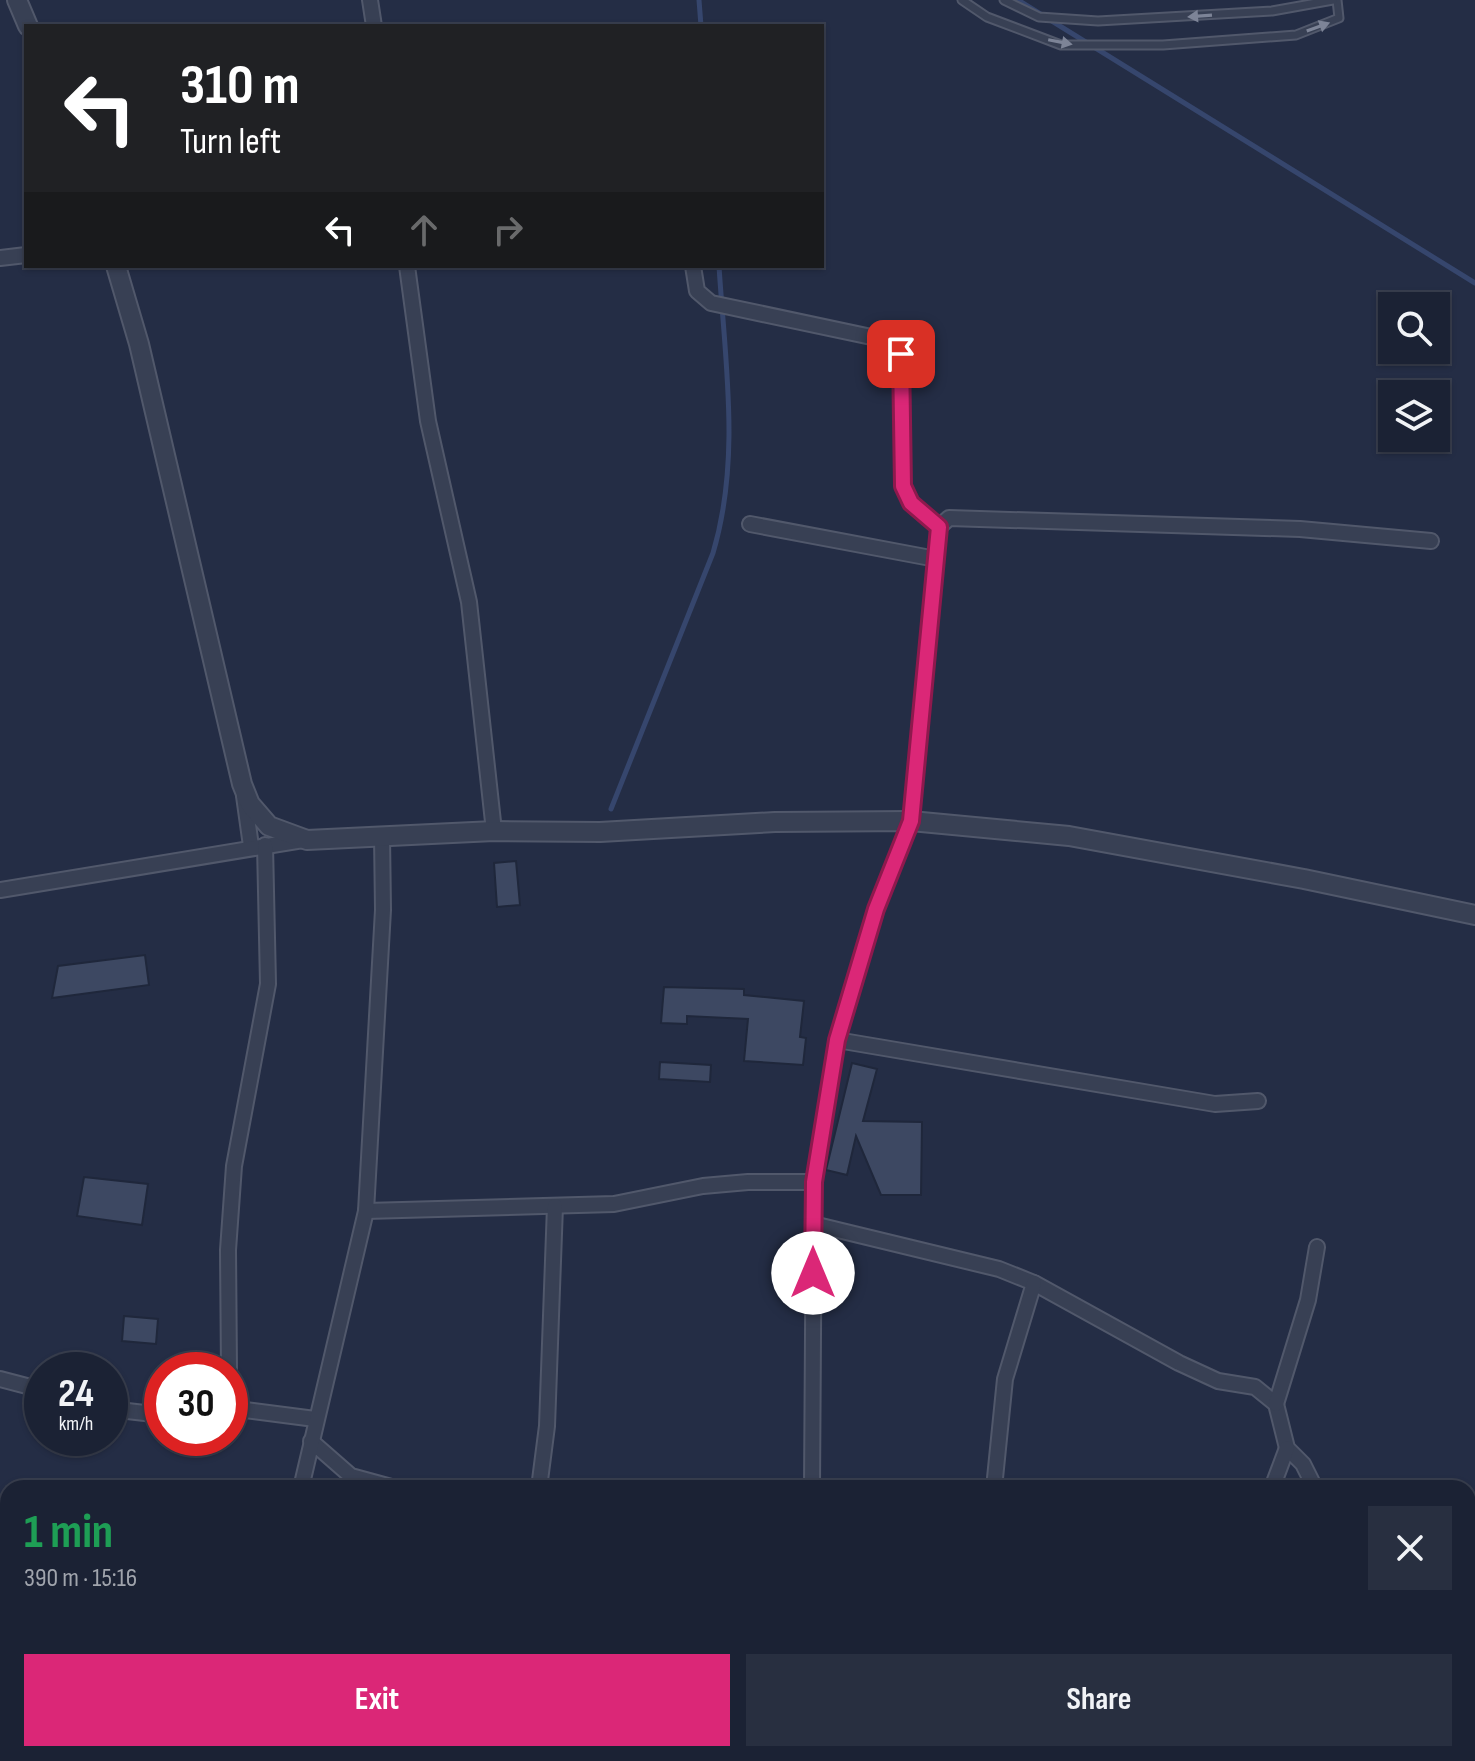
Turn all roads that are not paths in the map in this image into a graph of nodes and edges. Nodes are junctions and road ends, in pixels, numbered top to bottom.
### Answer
1 (17, 0) edge
2 (370, 0) edge
3 (962, 0) edge
4 (1004, 0) edge
5 (1335, 0) edge
6 (27, 24) edge
7 (374, 24) edge
8 (24, 255) edge
9 (0, 258) edge
10 (117, 268) edge
11 (407, 268) edge
12 (693, 268) edge
13 (750, 524) dead end
14 (939, 527) junction
15 (1431, 541) dead end
16 (936, 559) junction
17 (242, 784) junction
18 (911, 821) junction
19 (494, 831) junction
20 (382, 836) junction
21 (307, 840) junction
22 (258, 846) junction
23 (0, 890) edge
24 (1475, 915) edge
25 (837, 1040) junction
26 (1258, 1101) dead end
27 (814, 1182) junction
28 (555, 1206) junction
29 (366, 1211) junction
30 (813, 1224) junction
31 (1317, 1247) dead end
32 (1034, 1283) junction
33 (229, 1352) edge
34 (0, 1379) edge
35 (24, 1385) edge
36 (1276, 1404) junction
37 (248, 1410) edge
38 (315, 1419) junction
39 (311, 1441) junction
40 (1287, 1448) junction
41 (303, 1480) edge
42 (366, 1480) edge
43 (540, 1480) edge
44 (812, 1480) edge
45 (995, 1480) edge
46 (1275, 1480) edge
47 (1311, 1480) edge

1 - 6 street
2 - 7 street
3 -> 5 lane
5 -> 4 lane
8 - 9 street
10 - 17 street
11 - 19 street
12 - 14 street
13 - 16 street
14 - 15 street
14 - 16 street
16 - 18 street
17 - 21 street
17 - 22 street
18 - 19 street
18 - 24 street
18 - 25 street
19 - 20 street
20 - 21 street
20 - 29 street
21 - 22 street
22 - 23 street
22 - 33 street
25 - 26 street
25 - 27 street
27 - 28 street
27 - 30 street
28 - 29 street
28 - 43 street
29 - 38 street
30 - 32 street
30 - 44 street
31 - 36 street
32 - 36 street
32 - 45 street
34 - 35 street
36 - 40 street
37 - 38 street
38 - 39 street
39 - 41 street
39 - 42 street
40 - 46 street
40 - 47 street

